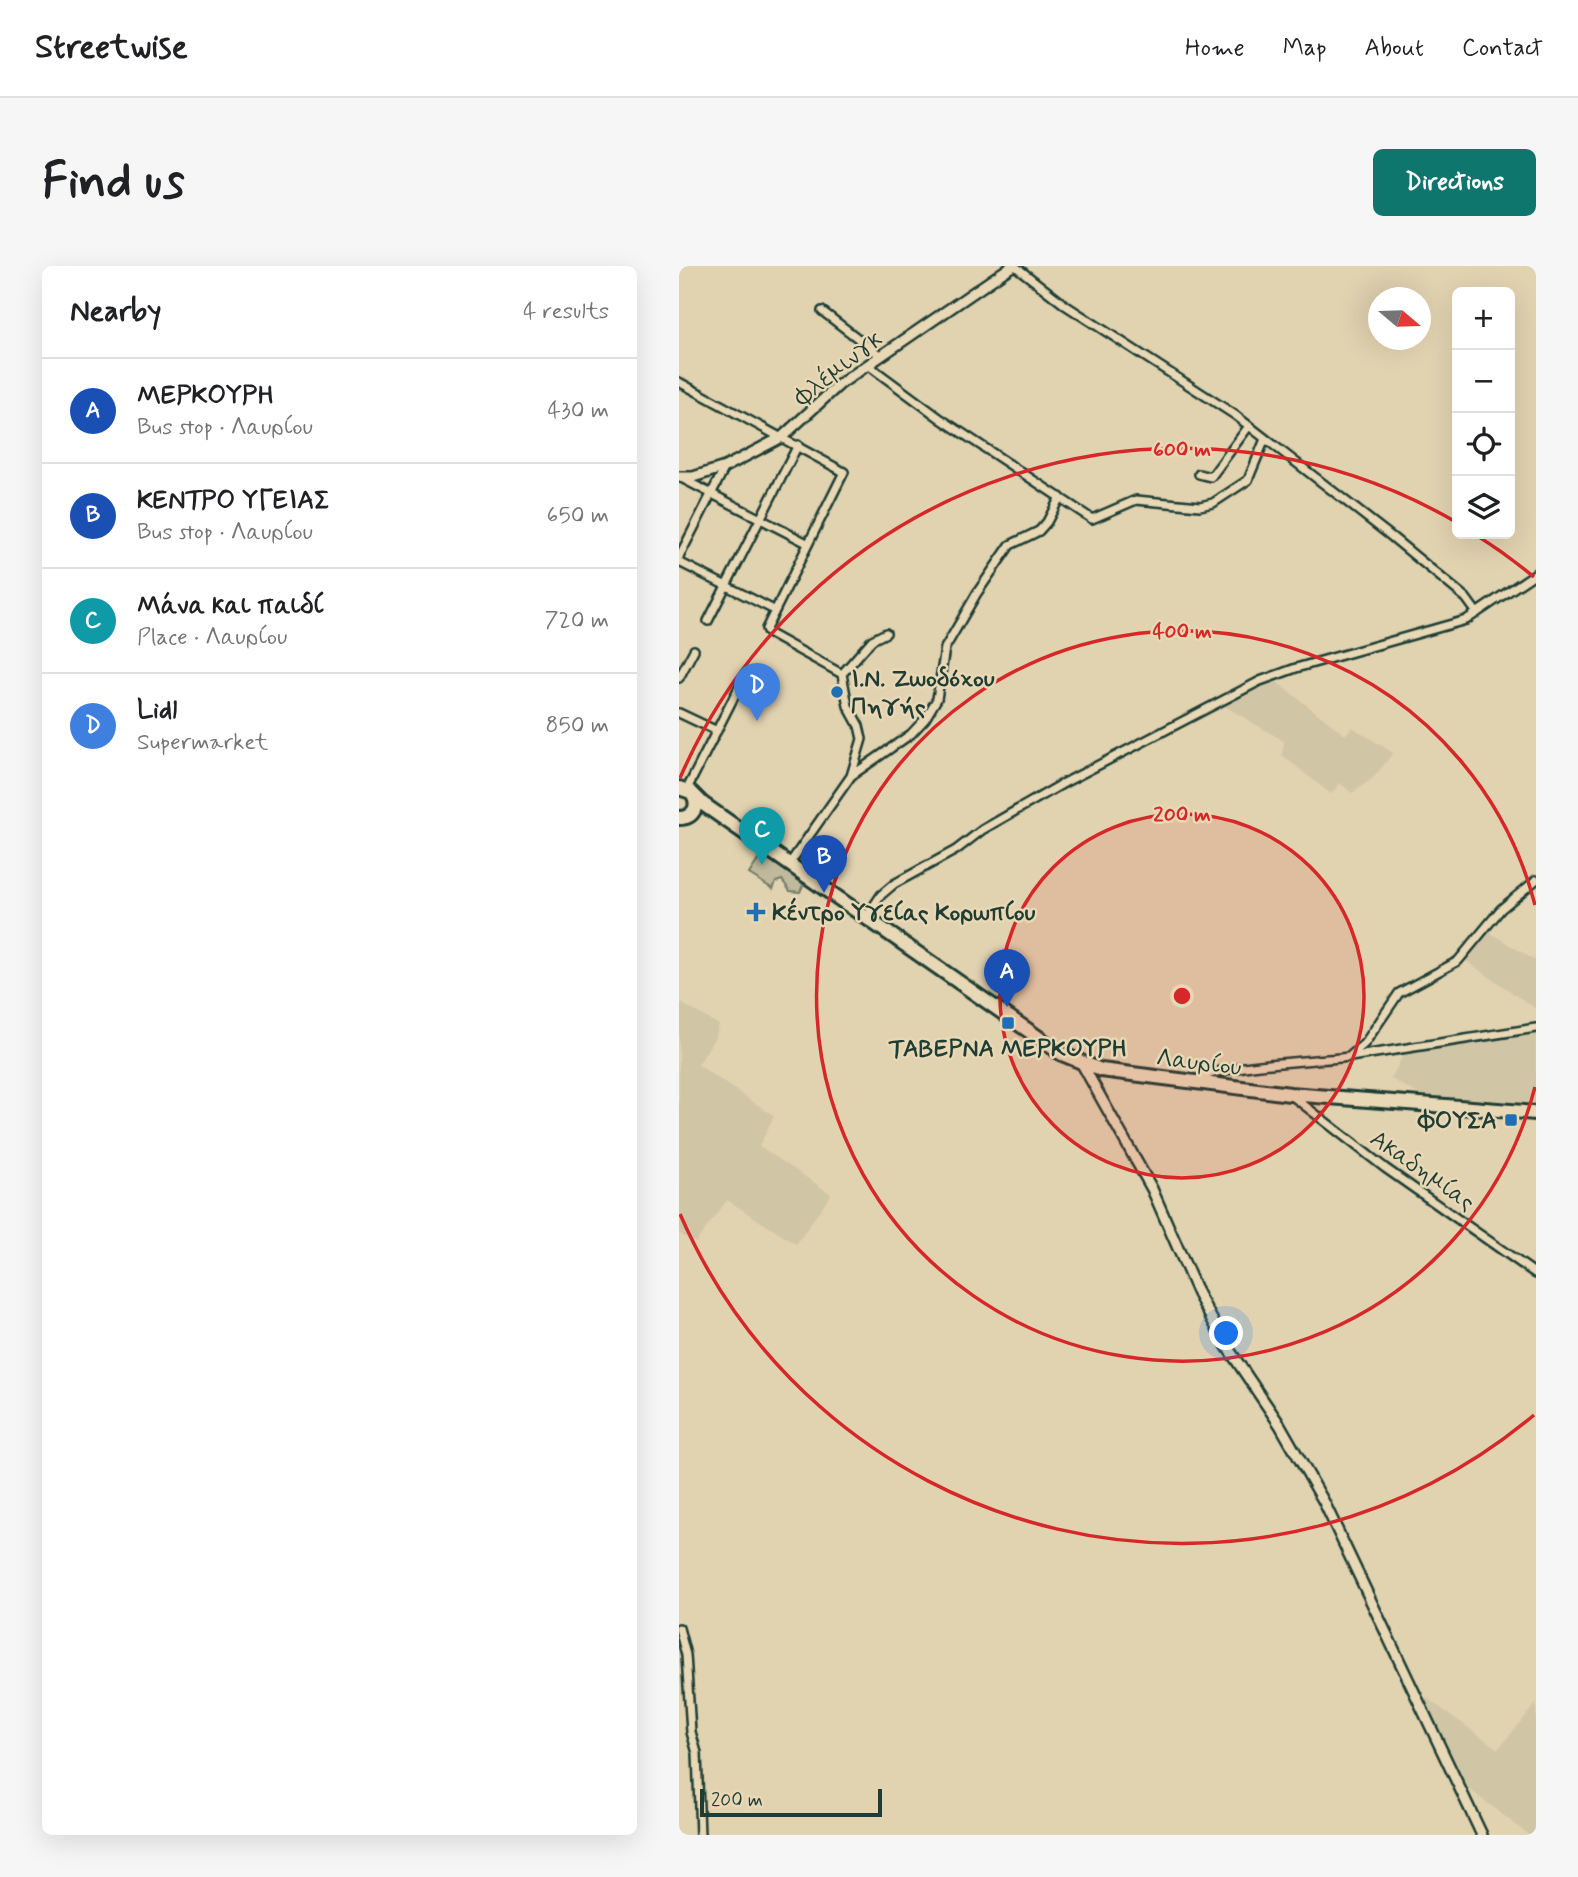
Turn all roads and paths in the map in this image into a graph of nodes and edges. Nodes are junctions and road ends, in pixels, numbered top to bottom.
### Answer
1 (1014, 266) edge
2 (823, 312) dead end
3 (881, 356) junction
4 (868, 365) junction
5 (679, 382) edge
6 (1248, 426) junction
7 (782, 438) junction
8 (1265, 439) junction
9 (798, 445) junction
10 (725, 467) junction
11 (1199, 474) dead end
12 (681, 478) edge
13 (711, 493) junction
14 (1060, 497) junction
15 (760, 518) junction
16 (807, 544) junction
17 (679, 559) edge
18 (1536, 573) edge
19 (726, 585) junction
20 (774, 610) junction
21 (1477, 613) junction
22 (708, 621) dead end
23 (886, 633) dead end
24 (694, 650) dead end
25 (842, 674) junction
26 (679, 678) edge
27 (766, 696) dead end
28 (679, 713) edge
29 (717, 731) junction
30 (851, 776) junction
31 (684, 789) edge
32 (693, 812) junction
33 (720, 814) junction
34 (679, 818) edge
35 (790, 863) junction
36 (1536, 880) edge
37 (867, 916) junction
38 (1536, 1028) edge
39 (1349, 1057) junction
40 (1082, 1064) junction
41 (1194, 1083) junction
42 (1290, 1094) junction
43 (1536, 1113) edge
44 (1536, 1274) edge
45 (679, 1628) edge
46 (679, 1686) edge
47 (688, 1689) junction
48 (700, 1835) edge
49 (1482, 1835) edge

1 - 3 street, Φλέμινγκ
1 - 6 street
2 - 3 street
3 - 4 street, Φλέμινγκ
4 - 7 street, Φλέμινγκ
4 - 14 street
5 - 7 street
6 - 8 street
6 - 11 street
7 - 9 street
7 - 10 street, Φλέμινγκ
8 - 14 street
8 - 21 street
9 - 15 street
9 - 16 street
10 - 12 street, Φλέμινγκ
10 - 13 street
12 - 13 street
13 - 15 street
13 - 17 street
14 - 30 street
15 - 16 street
15 - 19 street
16 - 20 street
17 - 19 street
18 - 21 street
19 - 20 street
19 - 22 street
20 - 25 street
21 - 37 street
23 - 25 street
24 - 26 street
25 - 30 street
27 - 29 street
28 - 29 street
29 - 31 street
30 - 35 street
31 - 32 main road
31 - 33 main road, Λαυρίου
32 - 33 main road
32 - 34 main road
33 - 35 main road, Λαυρίου
35 - 37 main road, Λαυρίου
36 - 39 street
37 - 40 main road, Λαυρίου
38 - 39 street
39 - 41 street
40 - 41 main road, Λαυρίου
40 - 49 street
41 - 42 main road, Λαυρίου
42 - 43 main road, Λαυρίου
42 - 44 street, Ακαδημίας
45 - 47 street
46 - 47 street
47 - 48 street

